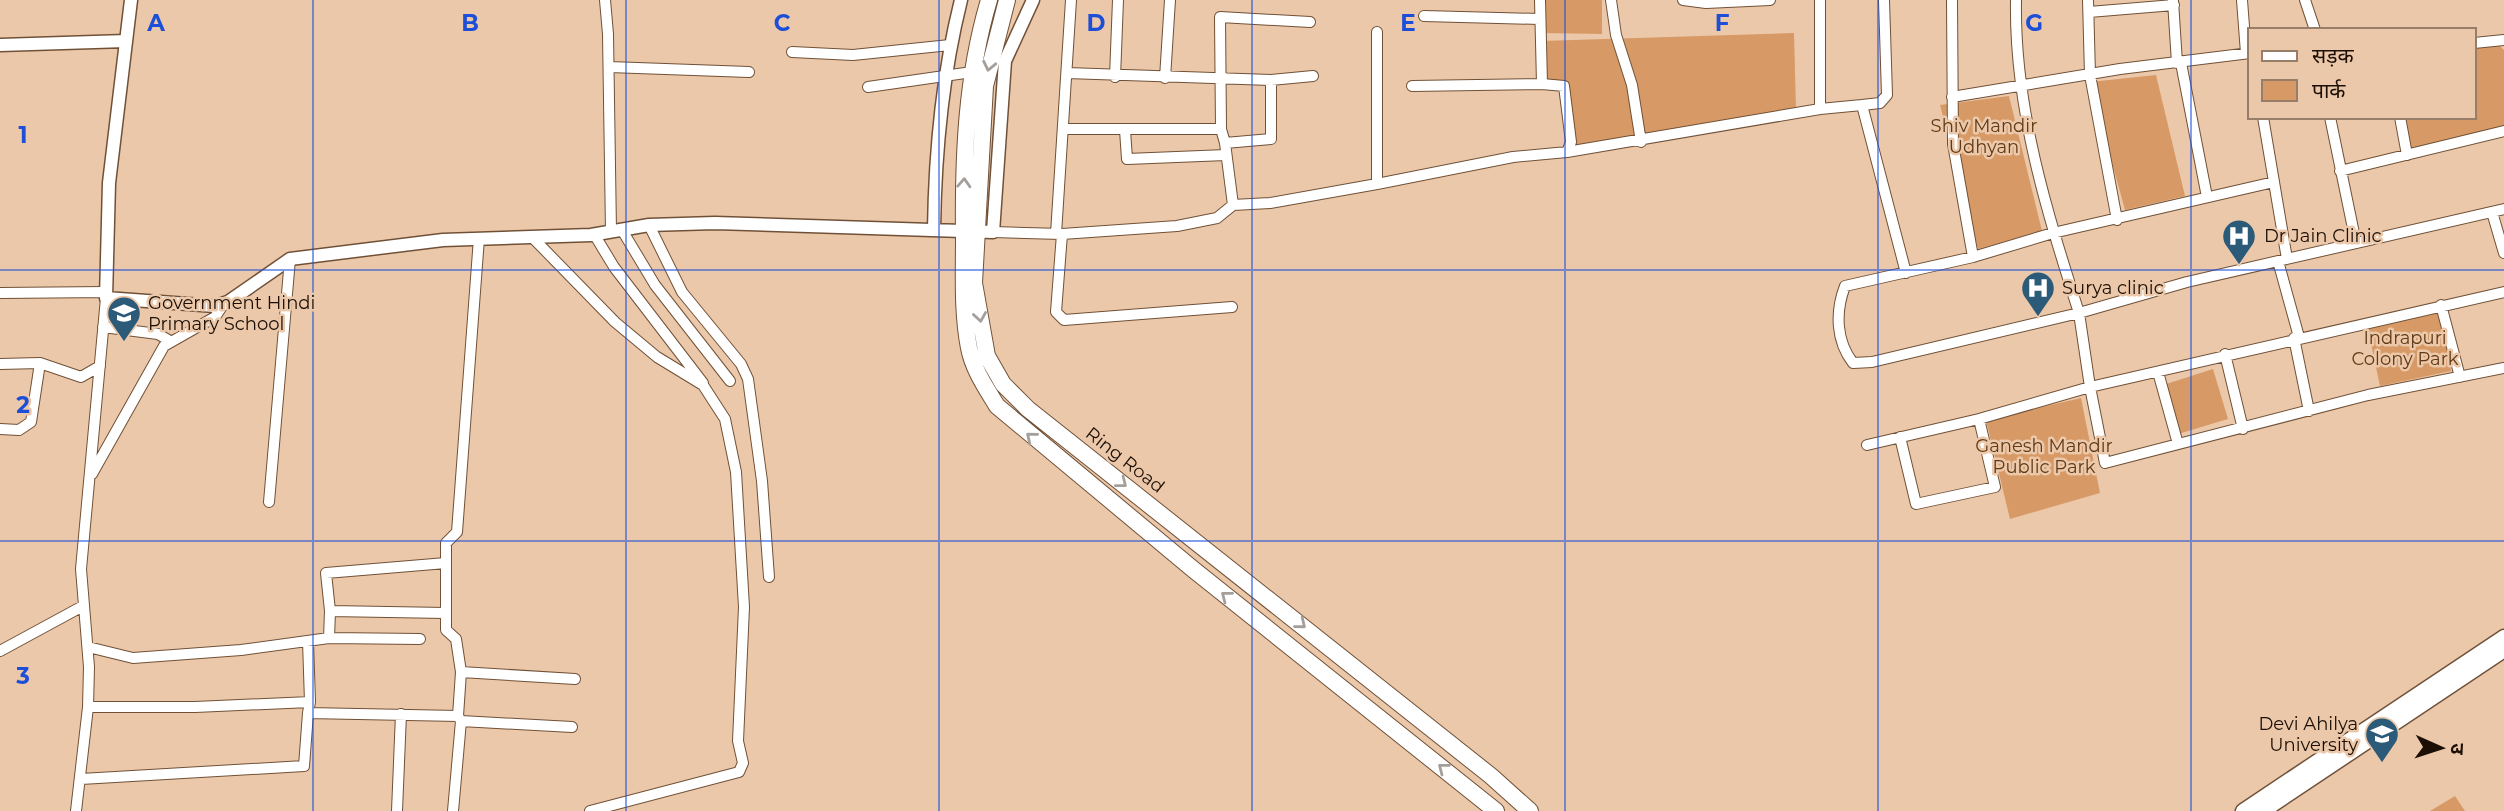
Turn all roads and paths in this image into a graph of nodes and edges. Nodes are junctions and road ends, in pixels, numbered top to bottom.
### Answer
1 (131, 0) edge
2 (605, 0) edge
3 (961, 0) edge
4 (989, 0) edge
5 (1007, 0) edge
6 (1033, 0) edge
7 (1071, 0) edge
8 (1118, 0) edge
9 (1170, 0) edge
10 (1540, 0) edge
11 (1611, 0) edge
12 (1683, 0) edge
13 (1770, 0) edge
14 (1820, 0) edge
15 (1884, 0) edge
16 (1952, 0) edge
17 (2016, 0) edge
18 (2088, 0) edge
19 (2242, 0) edge
20 (2305, 0) edge
21 (2174, 2) edge
22 (2089, 12) junction
23 (1424, 16) dead end
24 (1539, 19) junction
25 (1310, 22) dead end
26 (2314, 28) edge
27 (1377, 32) dead end
28 (126, 41) junction
29 (2476, 43) edge
30 (2502, 44) edge
31 (0, 45) edge
32 (950, 46) junction
33 (792, 52) dead end
34 (2248, 53) edge
35 (2179, 63) junction
36 (609, 68) junction
37 (749, 72) dead end
38 (972, 72) junction
39 (1067, 74) junction
40 (2090, 75) junction
41 (1313, 76) dead end
42 (946, 77) junction
43 (1115, 77) junction
44 (1165, 78) junction
45 (1220, 79) junction
46 (1271, 79) junction
47 (1542, 84) junction
48 (2019, 85) junction
49 (1412, 86) dead end
50 (869, 87) dead end
51 (1952, 97) junction
52 (1862, 104) junction
53 (1820, 109) junction
54 (2263, 119) edge
55 (2330, 119) edge
56 (2400, 119) edge
57 (1065, 129) junction
58 (1221, 129) junction
59 (1125, 130) junction
60 (2504, 131) edge
61 (1641, 142) junction
62 (1225, 143) junction
63 (1567, 152) junction
64 (1226, 155) junction
65 (2407, 155) junction
66 (2340, 171) junction
67 (2274, 182) junction
68 (1377, 184) junction
69 (2207, 197) junction
70 (1233, 205) junction
71 (2504, 209) edge
72 (2492, 212) junction
73 (2117, 220) junction
74 (649, 225) junction
75 (934, 230) junction
76 (617, 231) junction
77 (970, 231) junction
78 (993, 232) junction
79 (2053, 233) junction
80 (594, 234) junction
81 (1059, 234) junction
82 (532, 237) junction
83 (479, 238) junction
84 (2356, 243) junction
85 (2504, 253) edge
86 (1973, 257) junction
87 (290, 259) junction
88 (2283, 260) junction
89 (1906, 273) junction
90 (2504, 292) edge
91 (0, 293) edge
92 (106, 295) junction
93 (223, 305) junction
94 (2441, 305) junction
95 (1232, 307) dead end
96 (2079, 313) junction
97 (103, 327) junction
98 (2296, 338) junction
99 (170, 341) junction
100 (2225, 354) junction
101 (40, 363) junction
102 (0, 364) edge
103 (100, 366) junction
104 (2504, 368) edge
105 (2158, 372) junction
106 (2460, 377) junction
107 (730, 381) dead end
108 (703, 384) junction
109 (2090, 387) junction
110 (2309, 411) junction
111 (1979, 419) junction
112 (0, 429) edge
113 (2243, 429) junction
114 (1899, 437) junction
115 (2178, 444) junction
116 (1867, 445) dead end
117 (90, 478) junction
118 (269, 502) dead end
119 (446, 563) junction
120 (769, 577) dead end
121 (83, 606) junction
122 (330, 611) junction
123 (446, 613) junction
124 (2504, 637) edge
125 (329, 638) junction
126 (420, 639) dead end
127 (308, 641) junction
128 (88, 648) junction
129 (2504, 650) edge
130 (0, 651) edge
131 (461, 672) junction
132 (575, 679) dead end
133 (88, 707) junction
134 (309, 708) junction
135 (401, 714) junction
136 (460, 718) junction
137 (572, 727) dead end
138 (80, 779) junction
139 (76, 811) edge
140 (397, 811) edge
141 (453, 811) edge
142 (590, 811) edge
143 (1496, 811) edge
144 (1530, 811) edge
145 (2243, 811) edge
146 (2263, 811) edge

1 - 28 street
2 - 36 street
3 - 32 street
4 - 38 highway, Ring Road
5 -> 77 highway, Ring Road
6 - 78 street
7 - 39 street
8 - 43 street
9 - 44 street
10 - 24 street
11 - 61 street
12 - 13 street
14 - 53 street
15 - 52 street
16 - 51 street
17 - 48 street
18 - 22 street
19 - 34 street
20 - 26 street
21 - 22 street
21 - 35 street
22 - 40 street
23 - 24 street
24 - 47 street
25 - 45 street
27 - 68 street
28 - 31 street
28 - 92 street
29 - 30 street
32 - 33 street
32 - 42 street
34 - 35 street
35 - 40 street
35 - 69 street
36 - 37 street
36 - 76 street
38 - 42 street
77 -> 38 highway, Ring Road
39 - 43 street
39 - 57 street
40 - 48 street
40 - 73 street
41 - 46 street
42 - 50 street
42 - 75 street
43 - 44 street
44 - 45 street
45 - 46 street
45 - 58 street
46 - 62 street
47 - 49 street
47 - 63 street
48 - 51 street
48 - 79 street
51 - 86 street
52 - 53 street
52 - 89 street
53 - 61 street
54 - 67 street
55 - 66 street
56 - 65 street
57 - 59 street
57 - 81 street
58 - 59 street
58 - 62 street
59 - 64 street
60 - 65 street
61 - 63 street
62 - 64 street
63 - 68 street
64 - 70 street
65 - 66 street
66 - 84 street
67 - 69 street
67 - 88 street
68 - 70 street
69 - 73 street
70 - 81 street
71 - 72 street
72 - 84 street
72 - 85 street
73 - 79 street
74 - 75 street
74 - 76 street
74 - 120 street
75 - 77 street
76 - 80 street
76 - 107 street
77 - 78 street
143 -> 77 highway, Ring Road
77 -> 144 highway, Ring Road
78 - 81 street
79 - 86 street
79 - 96 street
80 - 82 street
80 - 108 street
81 - 95 street
82 - 83 street
82 - 108 street
83 - 87 street
83 - 119 street
84 - 88 street
86 - 89 street
87 - 93 street
87 - 118 street
88 - 96 street
88 - 98 street
89 - 96 street
90 - 94 street
91 - 92 street
92 - 93 street
92 - 97 street
93 - 99 street
94 - 98 street
94 - 106 street
96 - 109 street
97 - 99 street
97 - 103 street
98 - 100 street
98 - 110 street
99 - 117 street
100 - 105 street
100 - 113 street
101 - 102 street
101 - 103 street
101 - 112 street
103 - 117 street
104 - 106 street
105 - 109 street
105 - 115 street
106 - 110 street
108 - 142 street
109 - 111 street
109 - 115 street
110 - 113 street
111 - 114 street
111 - 114 street
113 - 115 street
114 - 116 street
117 - 121 street
119 - 122 street
119 - 123 street
121 - 128 street
121 - 130 street
122 - 123 street
122 - 125 street
123 - 131 street
124 - 145 main road
125 - 126 street
125 - 127 street
127 - 128 street
127 - 134 street
128 - 133 street
129 - 146 main road
131 - 132 street
131 - 136 street
133 - 134 street
133 - 138 street
134 - 135 street
134 - 138 street
135 - 136 street
135 - 140 street
136 - 137 street
136 - 141 street
138 - 139 street

